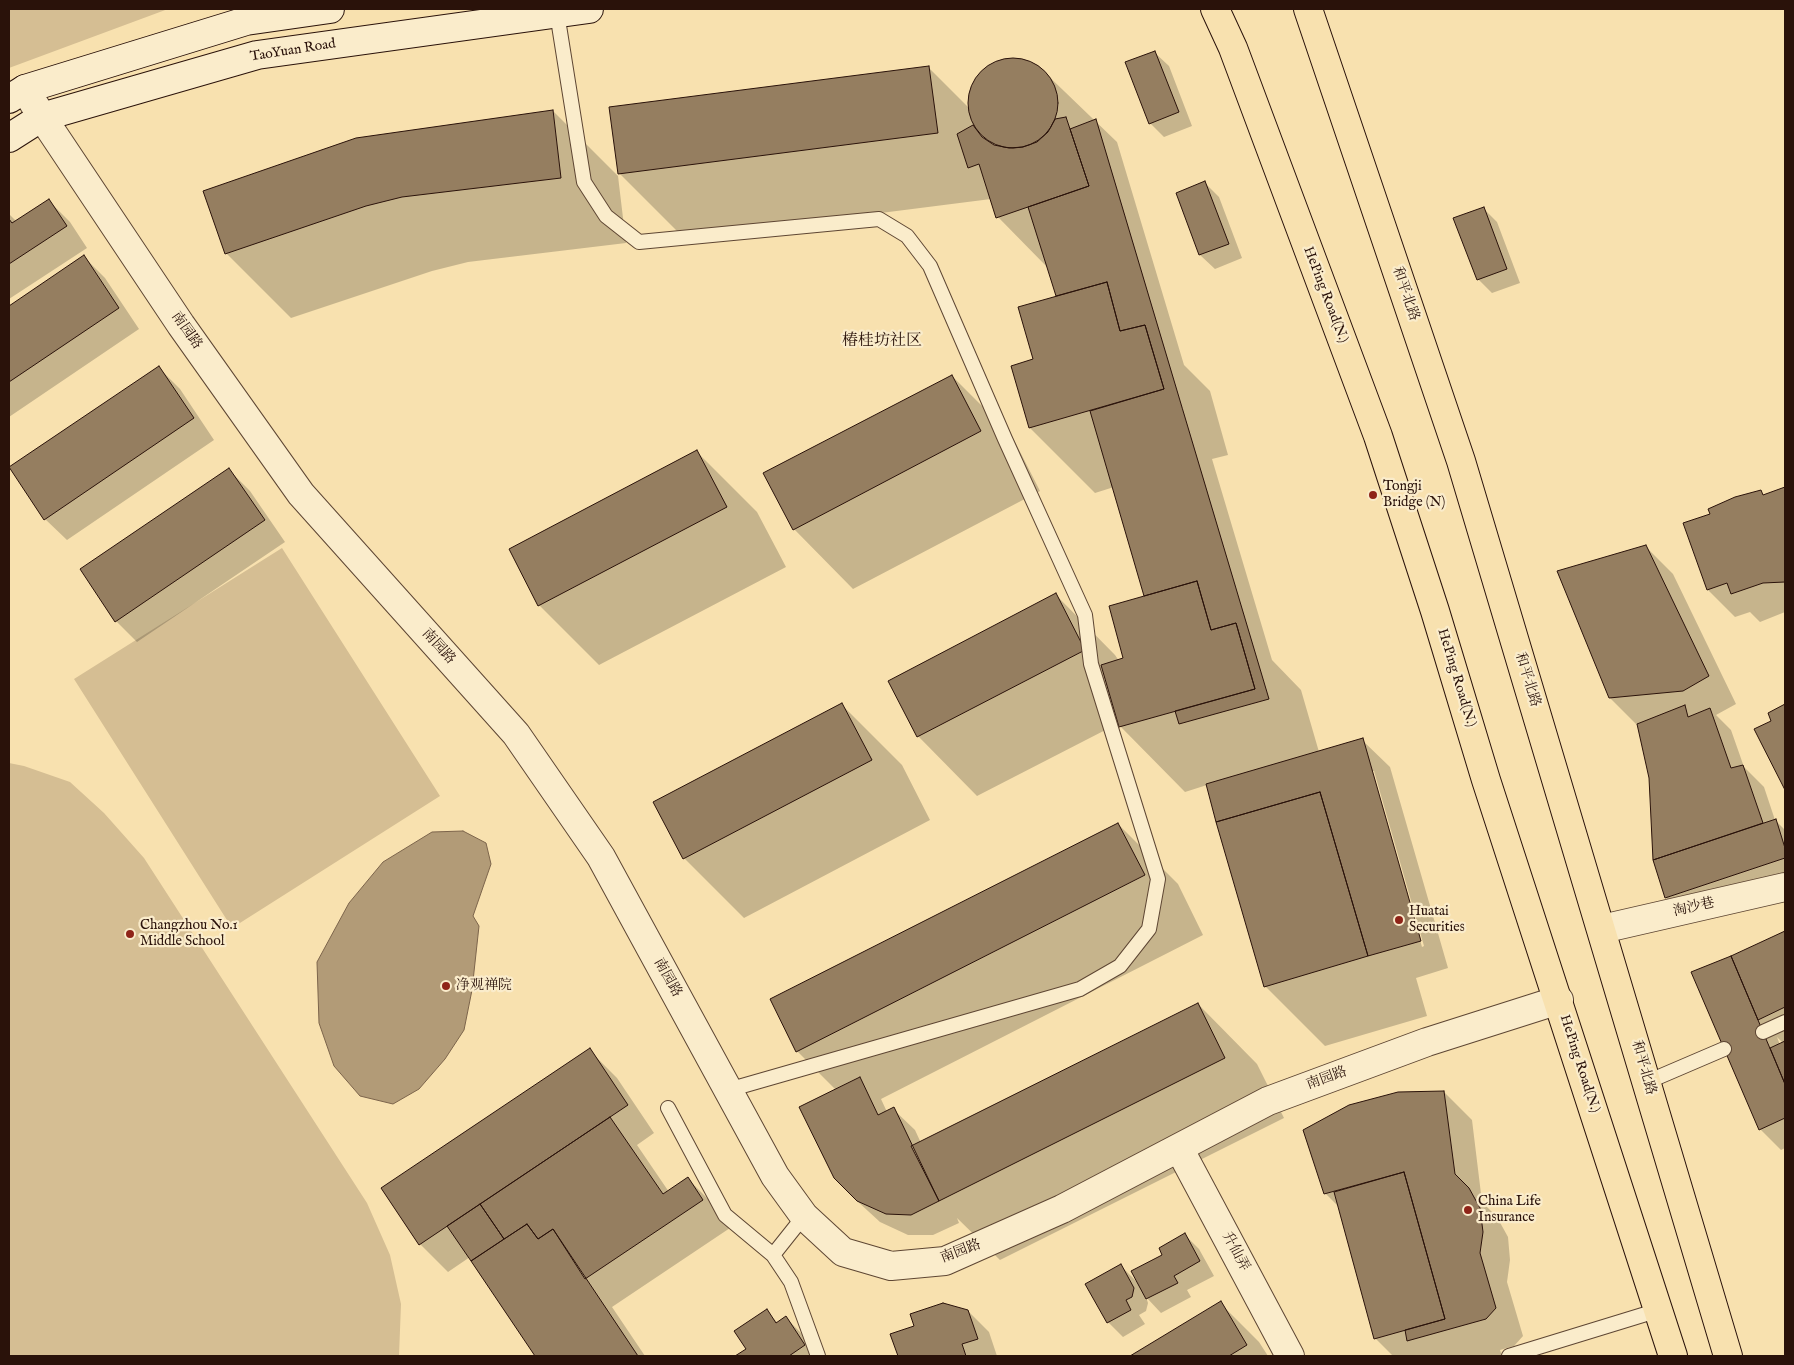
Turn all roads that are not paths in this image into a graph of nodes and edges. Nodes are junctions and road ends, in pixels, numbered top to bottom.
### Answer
1 (330, 9) edge
2 (589, 9) edge
3 (1214, 9) edge
4 (1308, 9) edge
5 (292, 12) edge
6 (557, 13) junction
7 (17, 94) edge
8 (42, 118) junction
9 (9, 138) edge
10 (1785, 887) edge
11 (1602, 928) junction
12 (1559, 1000) junction
13 (1785, 1022) edge
14 (1763, 1032) dead end
15 (1724, 1049) dead end
16 (1647, 1082) junction
17 (728, 1090) junction
18 (668, 1108) dead end
19 (1180, 1148) junction
20 (804, 1216) junction
21 (773, 1255) junction
22 (1659, 1310) junction
23 (818, 1356) edge
24 (1290, 1356) edge
25 (1509, 1356) edge
26 (1673, 1356) edge
27 (1728, 1356) edge

1 - 5 street
2 - 6 street, TaoYuan Road
3 - 12 main road, HePing Road(N.)
4 - 11 main road, 和平北路
5 - 7 street
6 - 8 street, TaoYuan Road
6 - 17 lane
7 - 8 street, 南园路
8 - 9 street, TaoYuan Road
8 - 17 street, 南园路
10 - 11 street, 淘沙巷
11 - 16 main road, 和平北路
12 - 19 street, 南园路
12 - 22 main road, HePing Road(N.)
13 - 14 lane
15 - 16 lane
16 - 27 main road, 和平北路
17 - 20 street, 南园路
18 - 21 lane
19 - 20 street, 南园路
19 - 24 street, 升仙弄
20 - 21 lane
21 - 23 lane
22 - 25 lane
22 - 26 main road, HePing Road(N.)

